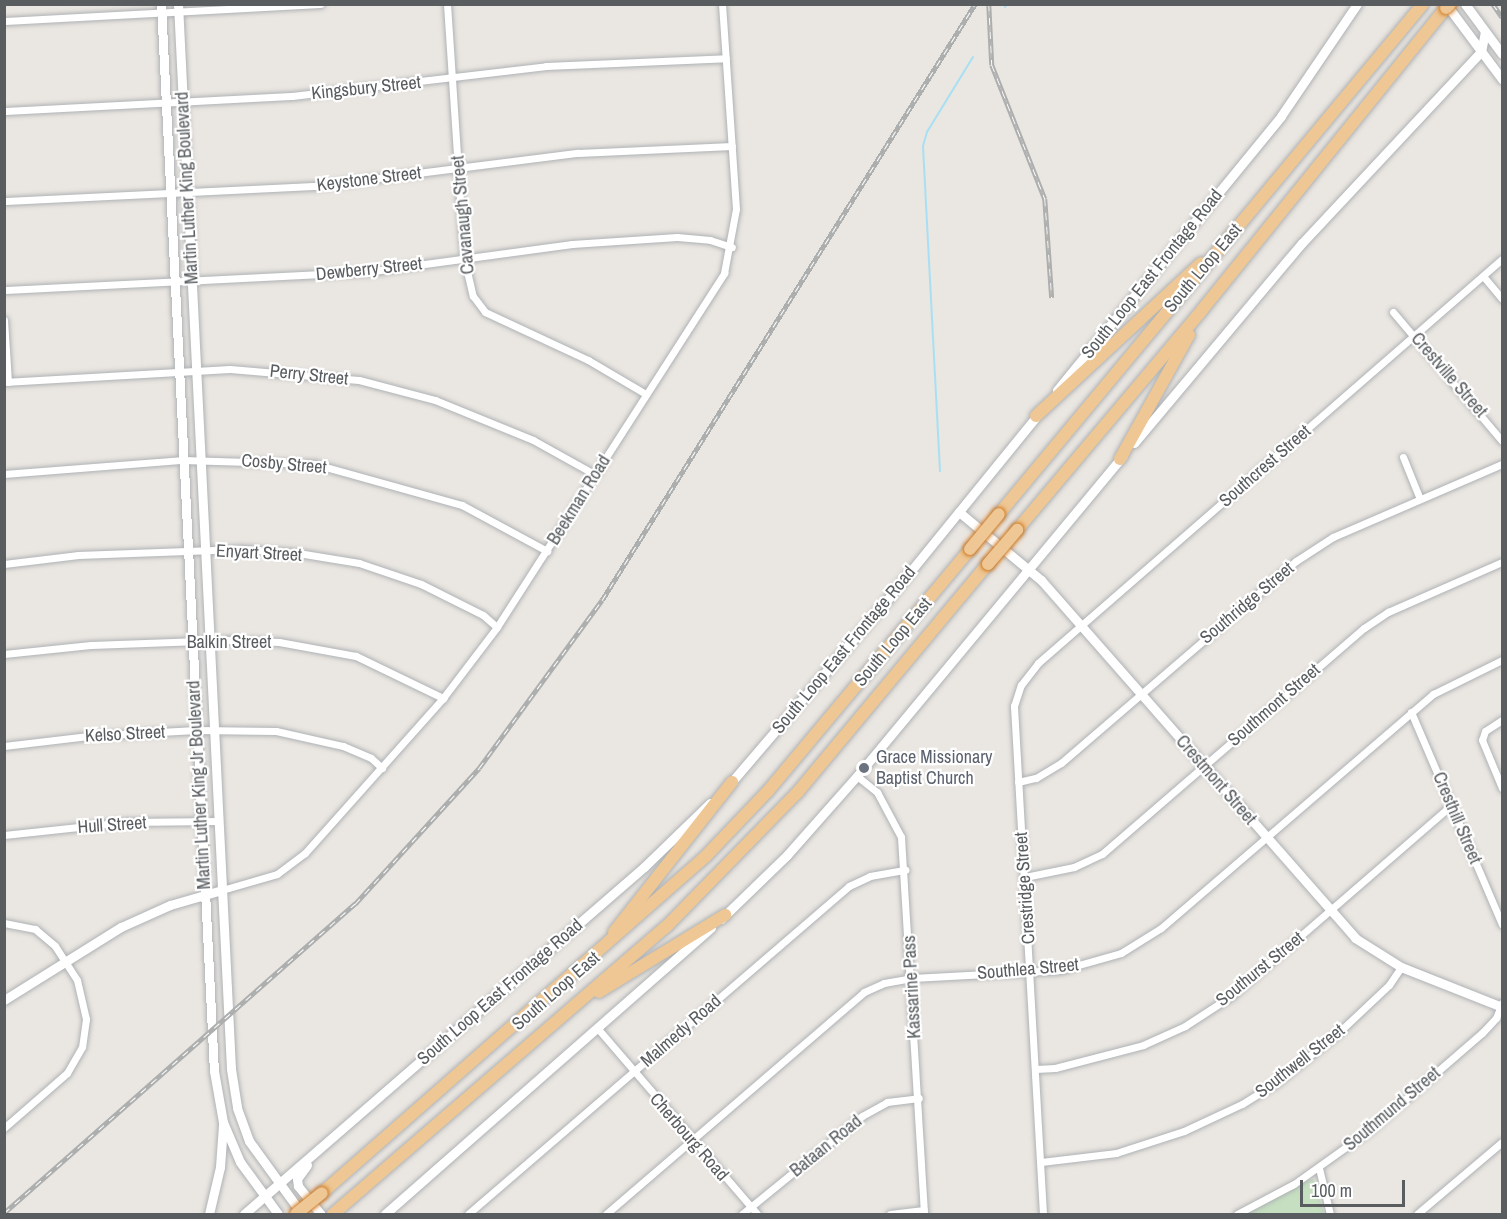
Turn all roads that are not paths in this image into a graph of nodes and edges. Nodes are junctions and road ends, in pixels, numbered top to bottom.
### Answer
1 (321, 4) edge
2 (447, 4) edge
3 (722, 4) edge
4 (1357, 4) edge
5 (1465, 4) edge
6 (1448, 5) edge
7 (179, 8) edge
8 (1419, 8) edge
9 (161, 9) edge
10 (4, 21) edge
11 (1485, 32) junction
12 (1481, 52) junction
13 (1503, 54) edge
14 (726, 58) junction
15 (453, 78) junction
16 (1503, 79) edge
17 (165, 102) junction
18 (184, 103) junction
19 (4, 111) edge
20 (732, 146) junction
21 (458, 168) junction
22 (170, 190) junction
23 (188, 191) junction
24 (4, 201) edge
25 (732, 247) junction
26 (1217, 252) junction
27 (464, 258) junction
28 (1503, 259) edge
29 (1483, 276) junction
30 (175, 282) junction
31 (192, 282) junction
32 (4, 290) edge
33 (1503, 299) edge
34 (1202, 310) junction
35 (1393, 312) dead end
36 (4, 320) edge
37 (1414, 336) junction
38 (178, 339) joint
39 (197, 371) junction
40 (180, 372) junction
41 (6, 382) edge
42 (646, 394) junction
43 (1036, 416) junction
44 (1503, 441) edge
45 (1403, 457) dead end
46 (1120, 459) junction
47 (183, 460) junction
48 (201, 460) junction
49 (1503, 464) edge
50 (4, 474) edge
51 (594, 474) junction
52 (1420, 499) junction
53 (959, 512) junction
54 (205, 550) junction
55 (187, 551) junction
56 (547, 551) junction
57 (1503, 562) edge
58 (4, 564) edge
59 (1030, 569) junction
60 (1082, 625) junction
61 (497, 627) junction
62 (193, 641) junction
63 (211, 641) junction
64 (4, 654) edge
65 (1503, 660) edge
66 (1030, 674) joint
67 (1140, 693) junction
68 (442, 698) junction
69 (1412, 712) junction
70 (1503, 720) edge
71 (196, 729) junction
72 (214, 729) junction
73 (4, 746) edge
74 (1204, 766) junction
75 (382, 768) junction
76 (856, 776) junction
77 (732, 782) junction
78 (1018, 782) junction
79 (1503, 788) edge
80 (1450, 806) junction
81 (219, 821) junction
82 (202, 822) junction
83 (4, 835) edge
84 (1267, 838) junction
85 (905, 870) junction
86 (1025, 877) junction
87 (222, 890) junction
88 (204, 895) junction
89 (1329, 911) junction
90 (724, 915) junction
91 (4, 923) edge
92 (1503, 924) edge
93 (66, 960) junction
94 (1401, 967) junction
95 (582, 969) junction
96 (1030, 972) junction
97 (912, 978) junction
98 (4, 1000) edge
99 (1502, 1005) edge
100 (228, 1010) junction
101 (210, 1011) junction
102 (567, 1012) junction
103 (599, 1030) junction
104 (231, 1069) junction
105 (1036, 1069) junction
106 (214, 1071) junction
107 (633, 1072) junction
108 (919, 1098) junction
109 (357, 1116) junction
110 (223, 1122) junction
111 (4, 1128) edge
112 (691, 1141) junction
113 (1503, 1142) edge
114 (1041, 1162) junction
115 (1319, 1168) junction
116 (278, 1185) junction
117 (264, 1198) junction
118 (751, 1207) junction
119 (335, 1212) edge
120 (924, 1212) edge
121 (209, 1215) edge
122 (244, 1215) edge
123 (278, 1215) edge
124 (297, 1215) edge
125 (302, 1215) edge
126 (321, 1215) edge
127 (385, 1215) edge
128 (468, 1215) edge
129 (606, 1215) edge
130 (742, 1215) edge
131 (757, 1215) edge
132 (890, 1215) edge
133 (1043, 1215) edge
134 (1237, 1215) edge
135 (1330, 1215) edge
136 (1417, 1215) edge

1 - 7 street
2 - 15 street, Cavanaugh Street
3 - 14 street, Beekman Road
4 - 43 main road, South Loop East Frontage Road
5 - 11 main road
6 - 12 main road
6 - 34 highway, South Loop East
7 - 9 street
7 - 18 main road, Martin Luther King Boulevard
8 - 26 highway, South Loop East
9 - 10 street
9 - 17 main road, Martin Luther King Boulevard
11 - 12 main road
11 - 13 main road
12 - 16 main road
12 - 46 main road
14 - 15 street, Kingsbury Street
14 - 20 street, Beekman Road
15 - 18 street, Kingsbury Street
15 - 21 street, Cavanaugh Street
17 - 18 street, Kingsbury Street
17 - 19 street, Kingsbury Street
17 - 22 main road, Martin Luther King Boulevard
18 - 23 main road, Martin Luther King Boulevard
20 - 21 street, Keystone Street
20 - 25 street, Beekman Road
21 - 23 street, Keystone Street
21 - 27 street, Cavanaugh Street
22 - 23 street, Keystone Street
22 - 24 street, Keystone Street
22 - 30 main road, Martin Luther King Boulevard
23 - 31 main road, Martin Luther King Boulevard
25 - 27 street, Dewberry Street
25 - 42 street, Beekman Road
26 - 43 highway
26 - 95 highway, South Loop East, bridge
27 - 31 street, Dewberry Street
27 - 42 street, Cavanaugh Street
28 - 29 street, Southcrest Street
29 - 33 street
29 - 37 street, Southcrest Street
30 - 31 street, Dewberry Street
30 - 32 street, Dewberry Street
30 - 38 main road, Martin Luther King Boulevard
31 - 39 main road, Martin Luther King Boulevard
34 - 46 highway
34 - 102 highway, South Loop East, bridge
35 - 37 street, Crestville Street
36 - 41 street
37 - 44 street, Crestville Street
37 - 60 street, Southcrest Street
38 - 40 main road, Martin Luther King Jr Boulevard
39 - 40 street, Perry Street
39 - 48 main road, Martin Luther King Jr Boulevard
39 - 51 street, Perry Street
40 - 41 street, Perry Street
40 - 47 main road, Martin Luther King Jr Boulevard
42 - 51 street, Beekman Road
43 - 53 main road, South Loop East Frontage Road
45 - 52 street
46 - 59 main road
47 - 48 street, Cosby Street
47 - 50 street, Cosby Street
47 - 55 main road, Martin Luther King Jr Boulevard
48 - 54 main road, Martin Luther King Jr Boulevard
48 - 56 street, Cosby Street
49 - 52 street, Southridge Street
51 - 56 street, Beekman Road
52 - 67 street, Southridge Street
53 - 59 main road, Crestmont Street
53 - 77 main road, South Loop East Frontage Road
54 - 55 street, Enyart Street
54 - 61 street, Enyart Street
54 - 63 main road, Martin Luther King Jr Boulevard
55 - 58 street, Enyart Street
55 - 62 main road, Martin Luther King Jr Boulevard
56 - 61 street, Beekman Road
57 - 74 street, Southmont Street
59 - 60 main road, Crestmont Street
59 - 76 main road
60 - 66 street, Southcrest Street
60 - 67 main road, Crestmont Street
61 - 68 street, Beekman Road
62 - 63 street, Balkin Street
62 - 64 street, Balkin Street
62 - 71 main road, Martin Luther King Jr Boulevard
63 - 68 street, Balkin Street
63 - 72 main road, Martin Luther King Jr Boulevard
65 - 69 street, Southlea Street
66 - 78 street, Crestridge Street
67 - 74 main road, Crestmont Street
67 - 78 street, Southridge Street
68 - 75 street, Beekman Road
69 - 80 street, Cresthill Street
69 - 84 street, Southlea Street
70 - 79 street
71 - 72 street, Kelso Street
71 - 73 street, Kelso Street
71 - 82 main road, Martin Luther King Jr Boulevard
72 - 75 street, Kelso Street
72 - 81 main road, Martin Luther King Jr Boulevard
74 - 84 main road, Crestmont Street
74 - 86 street, Southmont Street
75 - 87 street, Beekman Road
76 - 85 street, Kassarine Pass
76 - 90 main road
77 - 95 highway
77 - 109 main road, South Loop East Frontage Road
78 - 86 street, Crestridge Street
80 - 89 street, Southurst Street
80 - 92 street, Cresthill Street
81 - 82 street, Hull Street
81 - 87 main road, Martin Luther King Jr Boulevard
82 - 83 street, Hull Street
82 - 88 main road, Martin Luther King Jr Boulevard
84 - 89 main road, Crestmont Street
84 - 96 street, Southlea Street
85 - 97 street, Kassarine Pass
85 - 107 street, Malmedy Road
86 - 96 street, Crestridge Street
87 - 88 main road
87 - 100 main road, Martin Luther King Jr Boulevard
88 - 93 main road
88 - 101 main road, Martin Luther King Jr Boulevard
89 - 94 main road, Crestmont Street
89 - 105 street, Southurst Street
90 - 102 highway
90 - 103 main road
91 - 93 street
93 - 98 main road
93 - 111 street
94 - 99 main road, Crestmont Street
94 - 114 street, Southwell Street
95 - 124 highway, South Loop East, bridge
96 - 97 street, Southlea Street
96 - 105 street, Crestridge Street
97 - 108 street, Kassarine Pass
97 - 112 street, Southlea Street
99 - 115 street, Southmund Street
100 - 101 main road
100 - 104 main road, Martin Luther King Jr Boulevard
101 - 106 main road, Martin Luther King Jr Boulevard
102 - 119 highway, South Loop East
103 - 107 street, Cherbourg Road
103 - 127 main road
104 - 106 main road
104 - 116 main road, Martin Luther King Jr Boulevard
105 - 114 street, Crestridge Street
106 - 110 main road, Martin Luther King Jr Boulevard
107 - 112 street, Cherbourg Road
107 - 128 street, Malmedy Road
108 - 118 street, Bataan Road
108 - 120 street, Kassarine Pass
109 - 116 main road, South Loop East Frontage Road
109 - 126 main road
110 - 117 main road, Martin Luther King Jr Boulevard
110 - 121 main road
112 - 118 street, Cherbourg Road
112 - 129 street, Southlea Street
113 - 136 street
114 - 133 street, Crestridge Street
115 - 134 street, Southmund Street
115 - 135 street
116 - 117 main road, South Loop East Frontage Road
116 - 125 main road, Martin Luther King Jr Boulevard
117 - 122 main road, South Loop East Frontage Road
117 - 123 main road, Martin Luther King Jr Boulevard
118 - 130 street, Bataan Road
118 - 131 street, Cherbourg Road
120 - 132 street

